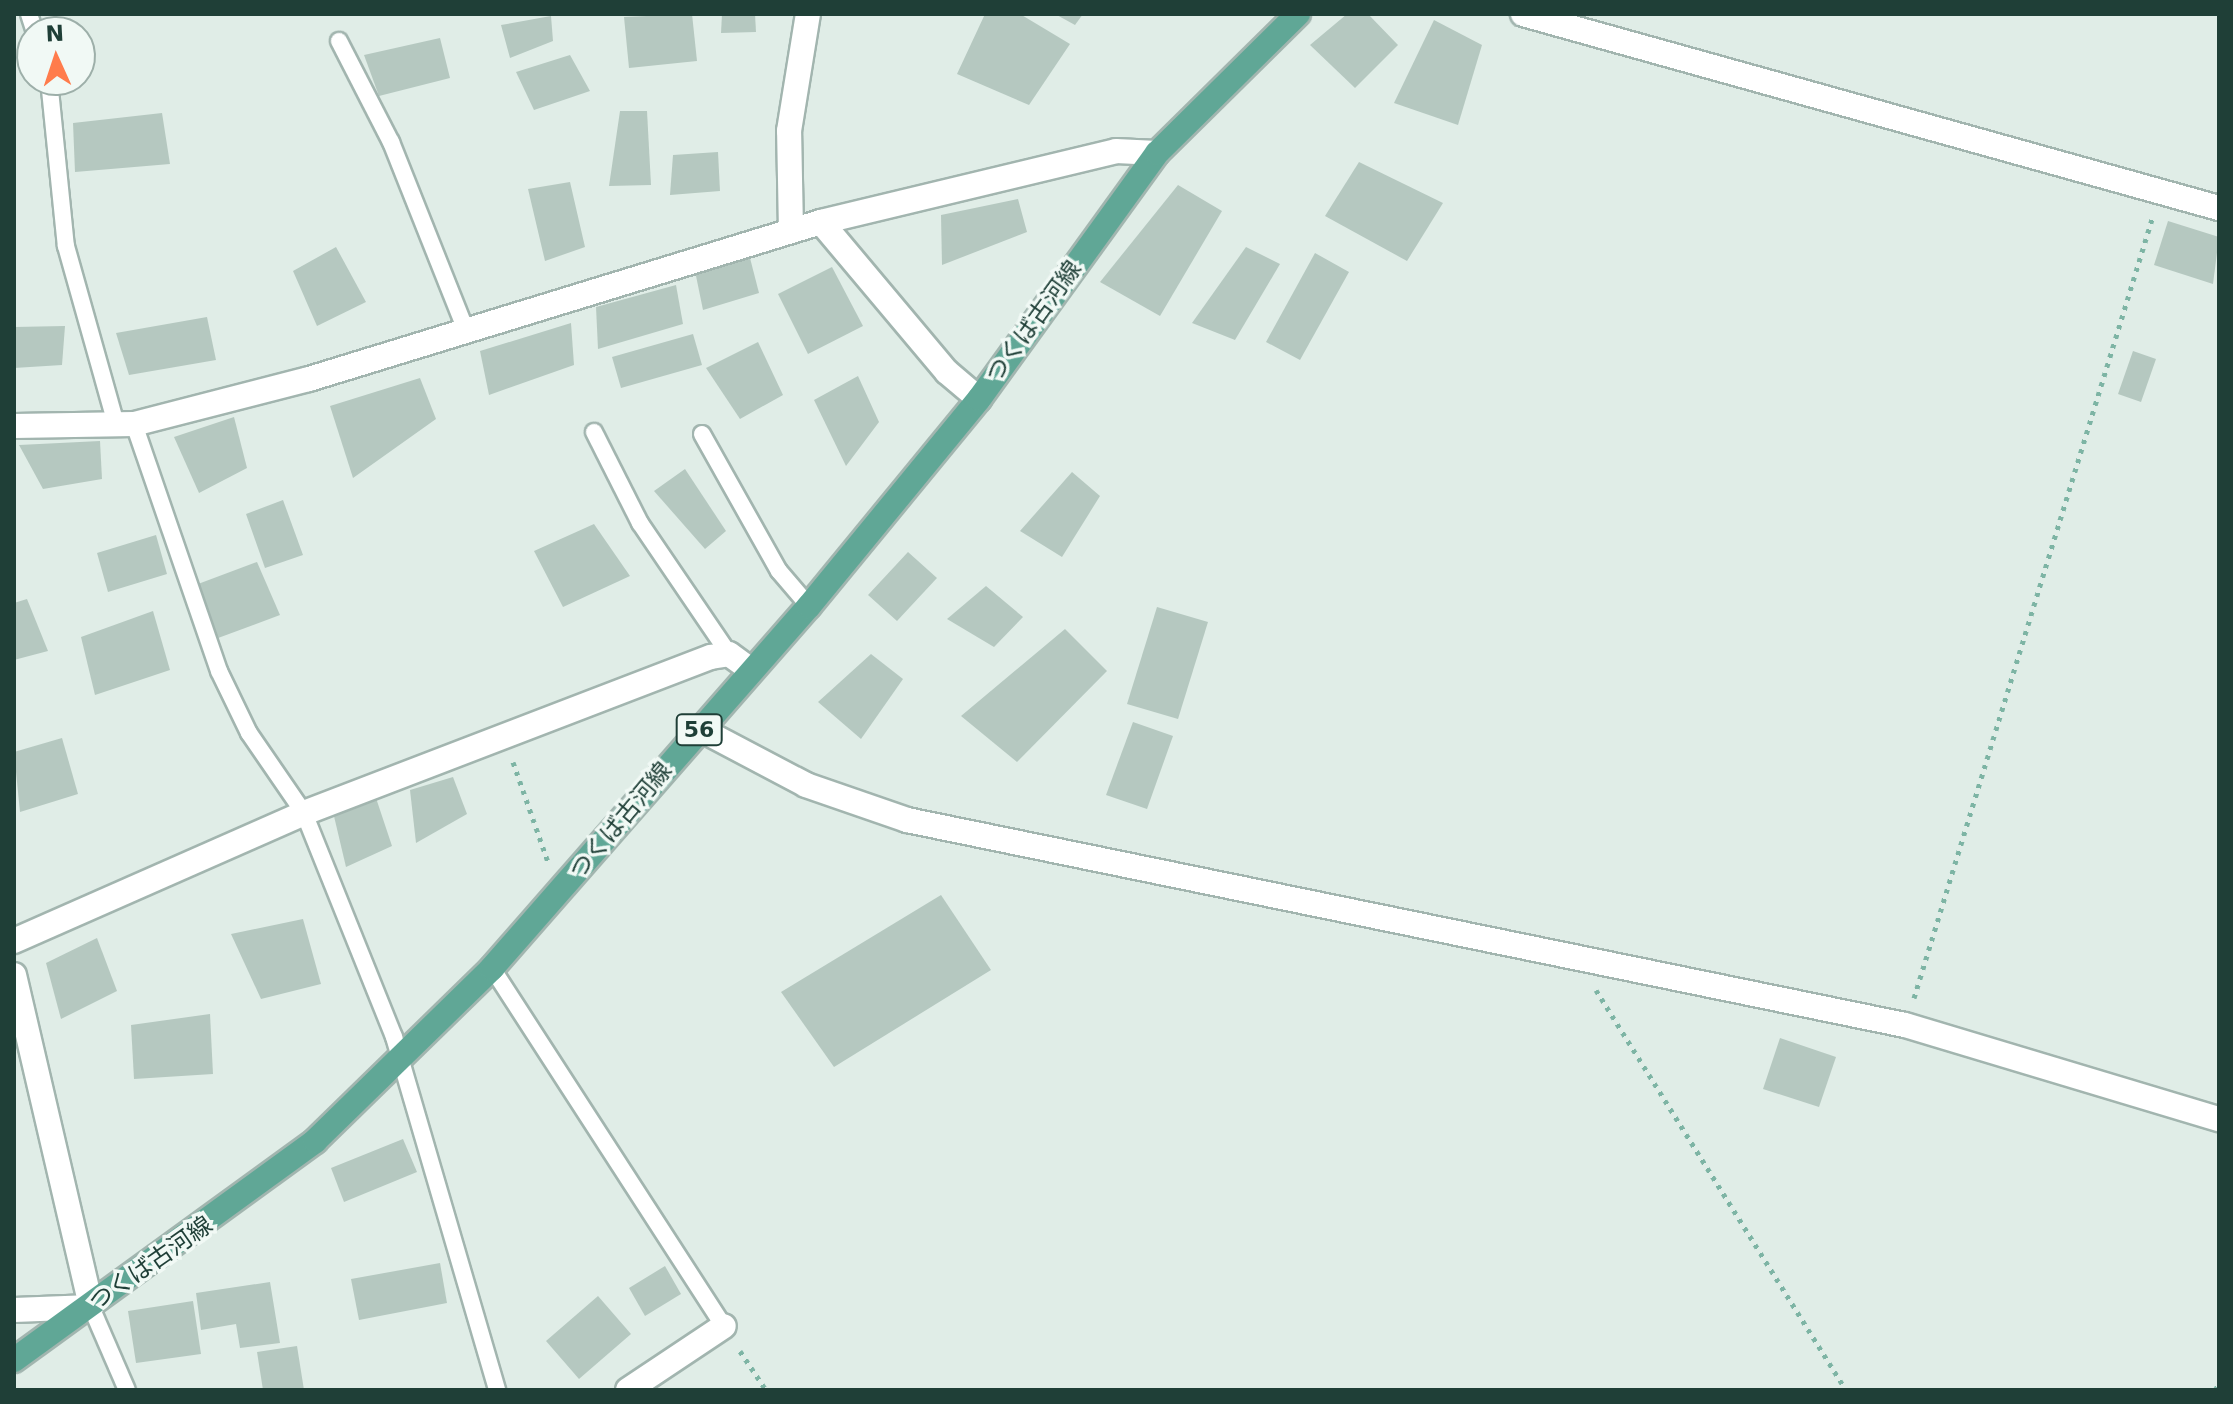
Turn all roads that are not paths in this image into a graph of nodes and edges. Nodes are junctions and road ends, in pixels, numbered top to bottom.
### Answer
1 (808, 14) edge
2 (1298, 14) edge
3 (1523, 14) edge
4 (339, 41) dead end
5 (51, 96) edge
6 (1157, 153) junction
7 (2219, 208) edge
8 (821, 222) junction
9 (791, 231) junction
10 (465, 328) junction
11 (979, 399) junction
12 (125, 424) junction
13 (14, 426) edge
14 (594, 432) dead end
15 (702, 434) dead end
16 (809, 606) junction
17 (729, 654) junction
18 (751, 670) junction
19 (700, 729) junction
20 (304, 813) junction
21 (14, 941) edge
22 (492, 968) junction
23 (14, 975) edge
24 (402, 1062) junction
25 (2219, 1119) edge
26 (91, 1307) junction
27 (14, 1310) edge
28 (724, 1326) joint
29 (14, 1360) edge
30 (127, 1390) edge
31 (497, 1390) edge
32 (628, 1390) edge

1 - 9 street
2 - 6 main road, つくば古河線 / 56
3 - 7 street
4 - 10 lane
5 - 12 lane
6 - 8 street
6 - 11 main road, つくば古河線 / 56
8 - 9 street
8 - 11 street
9 - 10 street
10 - 12 street
11 - 16 main road, つくば古河線 / 56
12 - 13 street
12 - 20 lane
14 - 17 lane
15 - 16 lane
16 - 18 main road, つくば古河線 / 56
17 - 18 street
17 - 20 street
18 - 19 main road, つくば古河線 / 56
19 - 22 main road, つくば古河線 / 56
19 - 25 street
20 - 21 street
20 - 24 lane
22 - 24 main road, つくば古河線 / 56
22 - 28 lane
23 - 26 street
24 - 26 main road, つくば古河線 / 56
24 - 31 lane
26 - 27 street
26 - 29 main road, つくば古河線 / 56
26 - 30 lane
28 - 32 street

